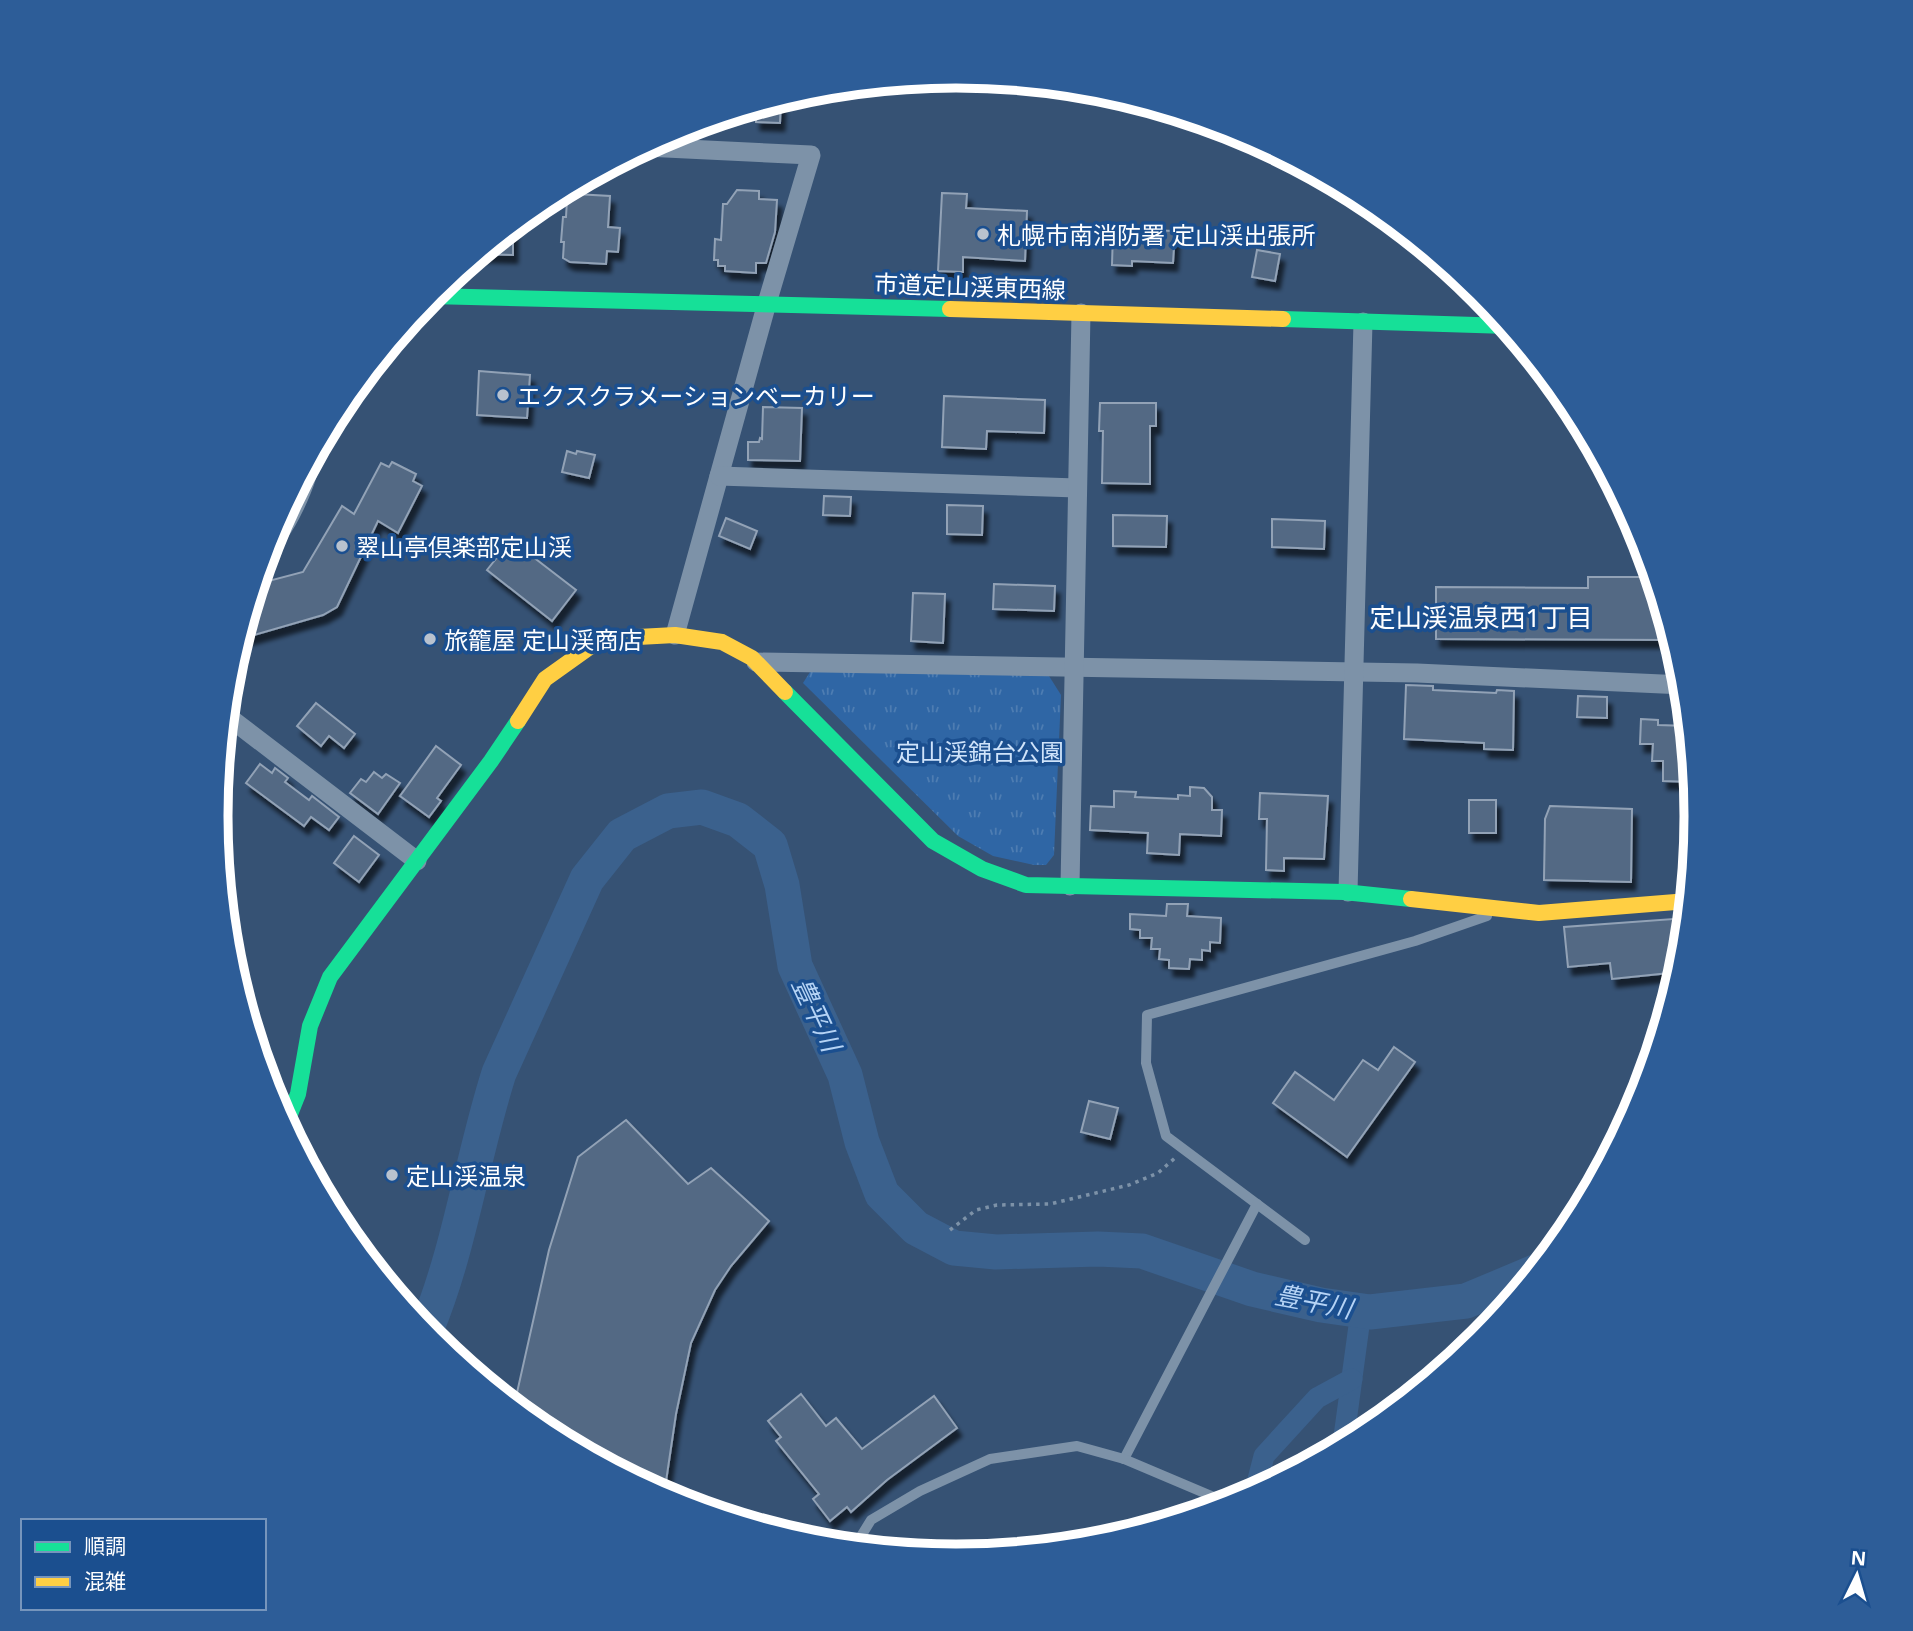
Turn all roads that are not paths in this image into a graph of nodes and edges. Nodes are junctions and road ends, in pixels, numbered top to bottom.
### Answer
1 (667, 148) edge
2 (447, 296) edge
3 (766, 303) junction
4 (1080, 313) junction
5 (1363, 322) junction
6 (1495, 326) edge
7 (719, 476) junction
8 (310, 482) edge
9 (1077, 488) junction
10 (301, 500) edge
11 (675, 635) junction
12 (756, 662) junction
13 (1073, 667) junction
14 (1353, 672) junction
15 (1673, 685) edge
16 (235, 722) edge
17 (417, 861) junction
18 (1070, 886) junction
19 (1348, 892) junction
20 (1679, 902) edge
21 (1504, 909) junction
22 (292, 1110) edge
23 (1257, 1204) junction
24 (1306, 1240) dead end
25 (1124, 1459) junction
26 (1213, 1497) edge
27 (861, 1537) edge

1 - 3 street
2 - 3 street, 市道定山渓東西線
3 - 4 street, 市道定山渓東西線
3 - 7 street
4 - 5 street, 市道定山渓東西線
4 - 9 street
5 - 6 street, 市道定山渓東西線
5 - 14 street
7 - 9 street
7 - 11 street
8 - 10 lane
9 - 13 street
11 - 12 street
11 - 17 street
12 - 13 street
12 - 18 street
13 - 14 street
13 - 18 street
14 - 15 street
14 - 19 street
16 - 17 street
17 - 22 street
18 - 19 street
19 - 21 street
20 - 21 street
21 - 23 lane
23 - 24 lane
23 - 25 lane
25 - 26 lane
25 - 27 lane

